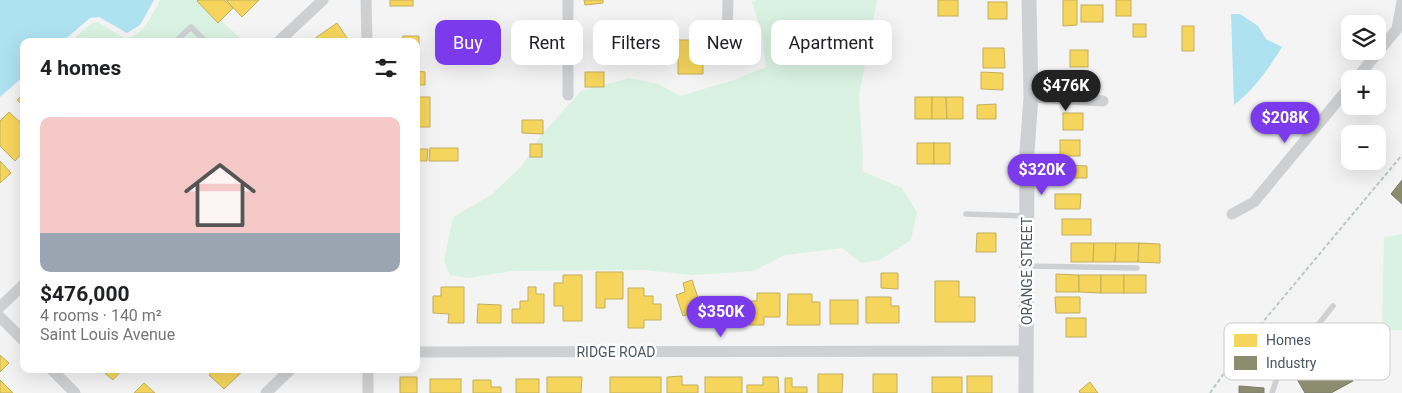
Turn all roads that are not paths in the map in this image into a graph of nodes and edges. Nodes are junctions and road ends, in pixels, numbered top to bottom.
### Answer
1 (366, 0) edge
2 (568, 0) edge
3 (728, 0) edge
4 (1029, 0) edge
5 (1402, 1) edge
6 (318, 2) edge
7 (728, 20) edge
8 (179, 38) edge
9 (201, 38) edge
10 (283, 38) edge
11 (366, 38) edge
12 (1364, 70) edge
13 (568, 95) dead end
14 (1031, 97) junction
15 (1341, 97) edge
16 (1102, 101) dead end
17 (966, 214) dead end
18 (1232, 214) dead end
19 (1027, 216) junction
20 (1027, 266) junction
21 (1137, 268) dead end
22 (20, 288) edge
23 (1333, 306) dead end
24 (0, 307) edge
25 (0, 317) edge
26 (1319, 323) edge
27 (20, 337) edge
28 (1026, 351) junction
29 (420, 352) edge
30 (55, 373) edge
31 (287, 373) edge
32 (368, 373) edge
33 (1276, 380) edge
34 (75, 393) edge
35 (266, 393) edge
36 (368, 393) edge
37 (1026, 393) edge
38 (1272, 393) edge

1 - 11 street
2 - 13 street
3 - 7 street
4 - 14 street, ORANGE STREET
5 - 12 street
6 - 10 street
8 - 9 lane
14 - 16 street
14 - 19 street, ORANGE STREET
15 - 18 street
17 - 19 lane
19 - 20 street, ORANGE STREET
20 - 21 lane
20 - 28 street, ORANGE STREET
22 - 24 street
23 - 26 lane
25 - 27 street
28 - 29 street, RIDGE ROAD
28 - 37 street, ORANGE STREET
30 - 34 street
31 - 35 street
32 - 36 street
33 - 38 lane

